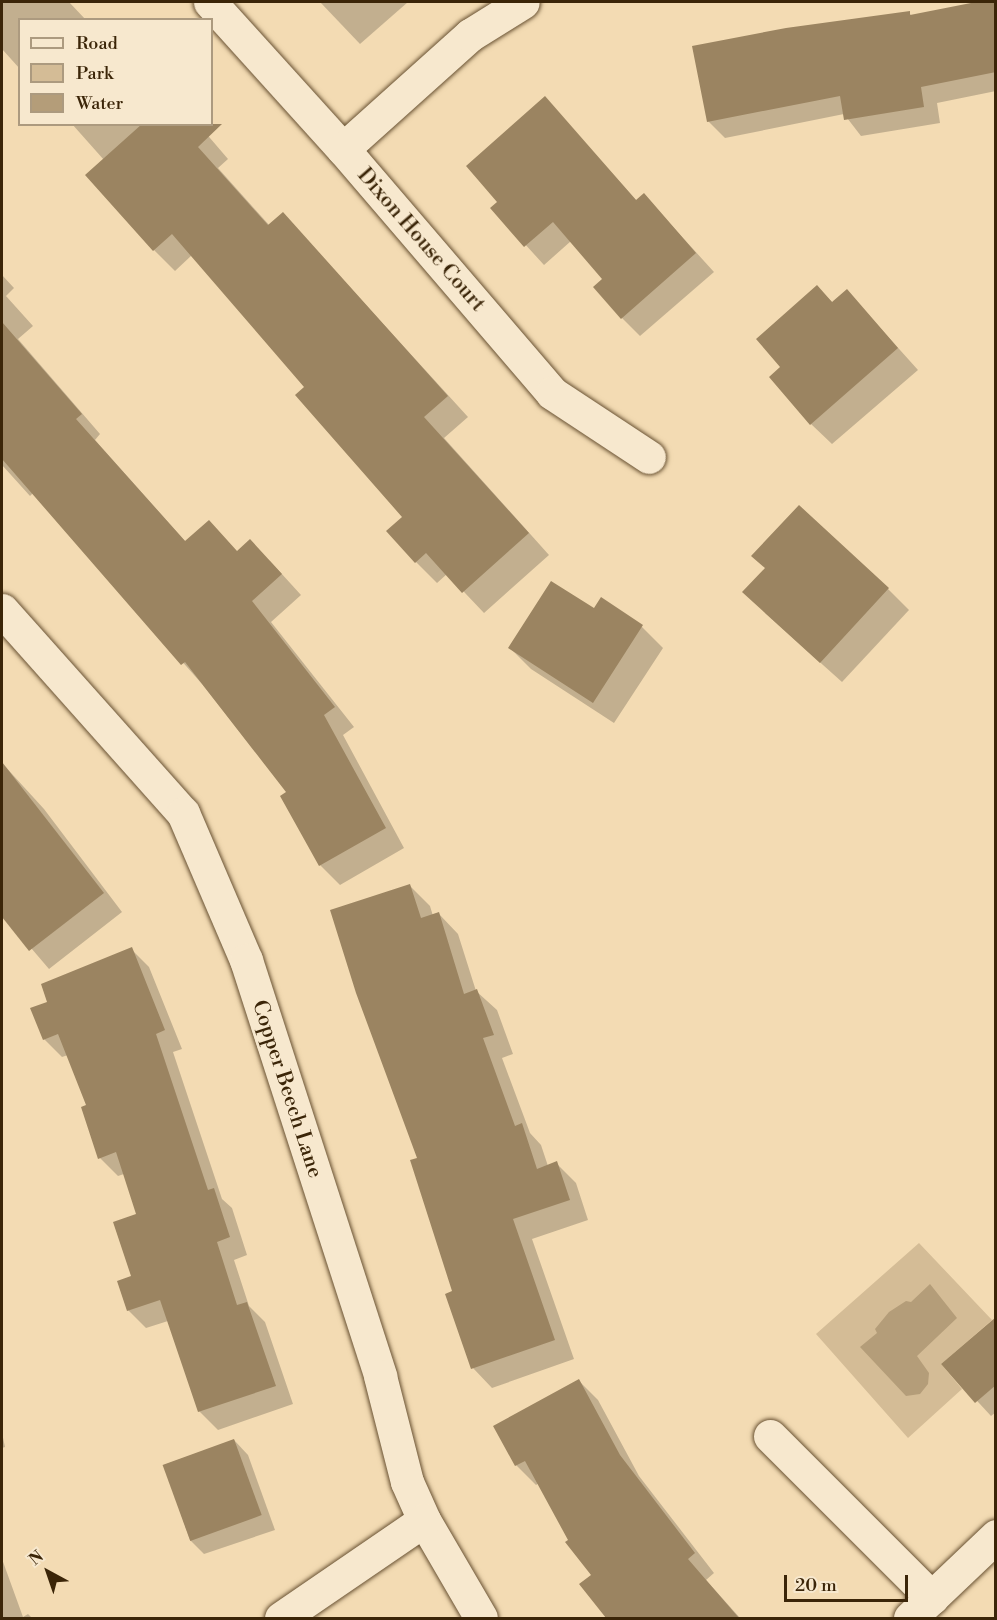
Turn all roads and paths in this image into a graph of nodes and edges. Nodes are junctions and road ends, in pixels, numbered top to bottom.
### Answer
1 (210, 2) edge
2 (523, 2) edge
3 (343, 148) junction
4 (649, 457) dead end
5 (2, 610) edge
6 (770, 1436) dead end
7 (424, 1520) junction
8 (996, 1536) edge
9 (921, 1608) edge
10 (281, 1618) edge
11 (482, 1618) edge

1 - 3 street, Dixon House Court
2 - 3 street
3 - 4 street, Dixon House Court
5 - 7 street, Copper Beech Lane
6 - 9 street
7 - 10 street
7 - 11 street, Copper Beech Lane
8 - 9 street

